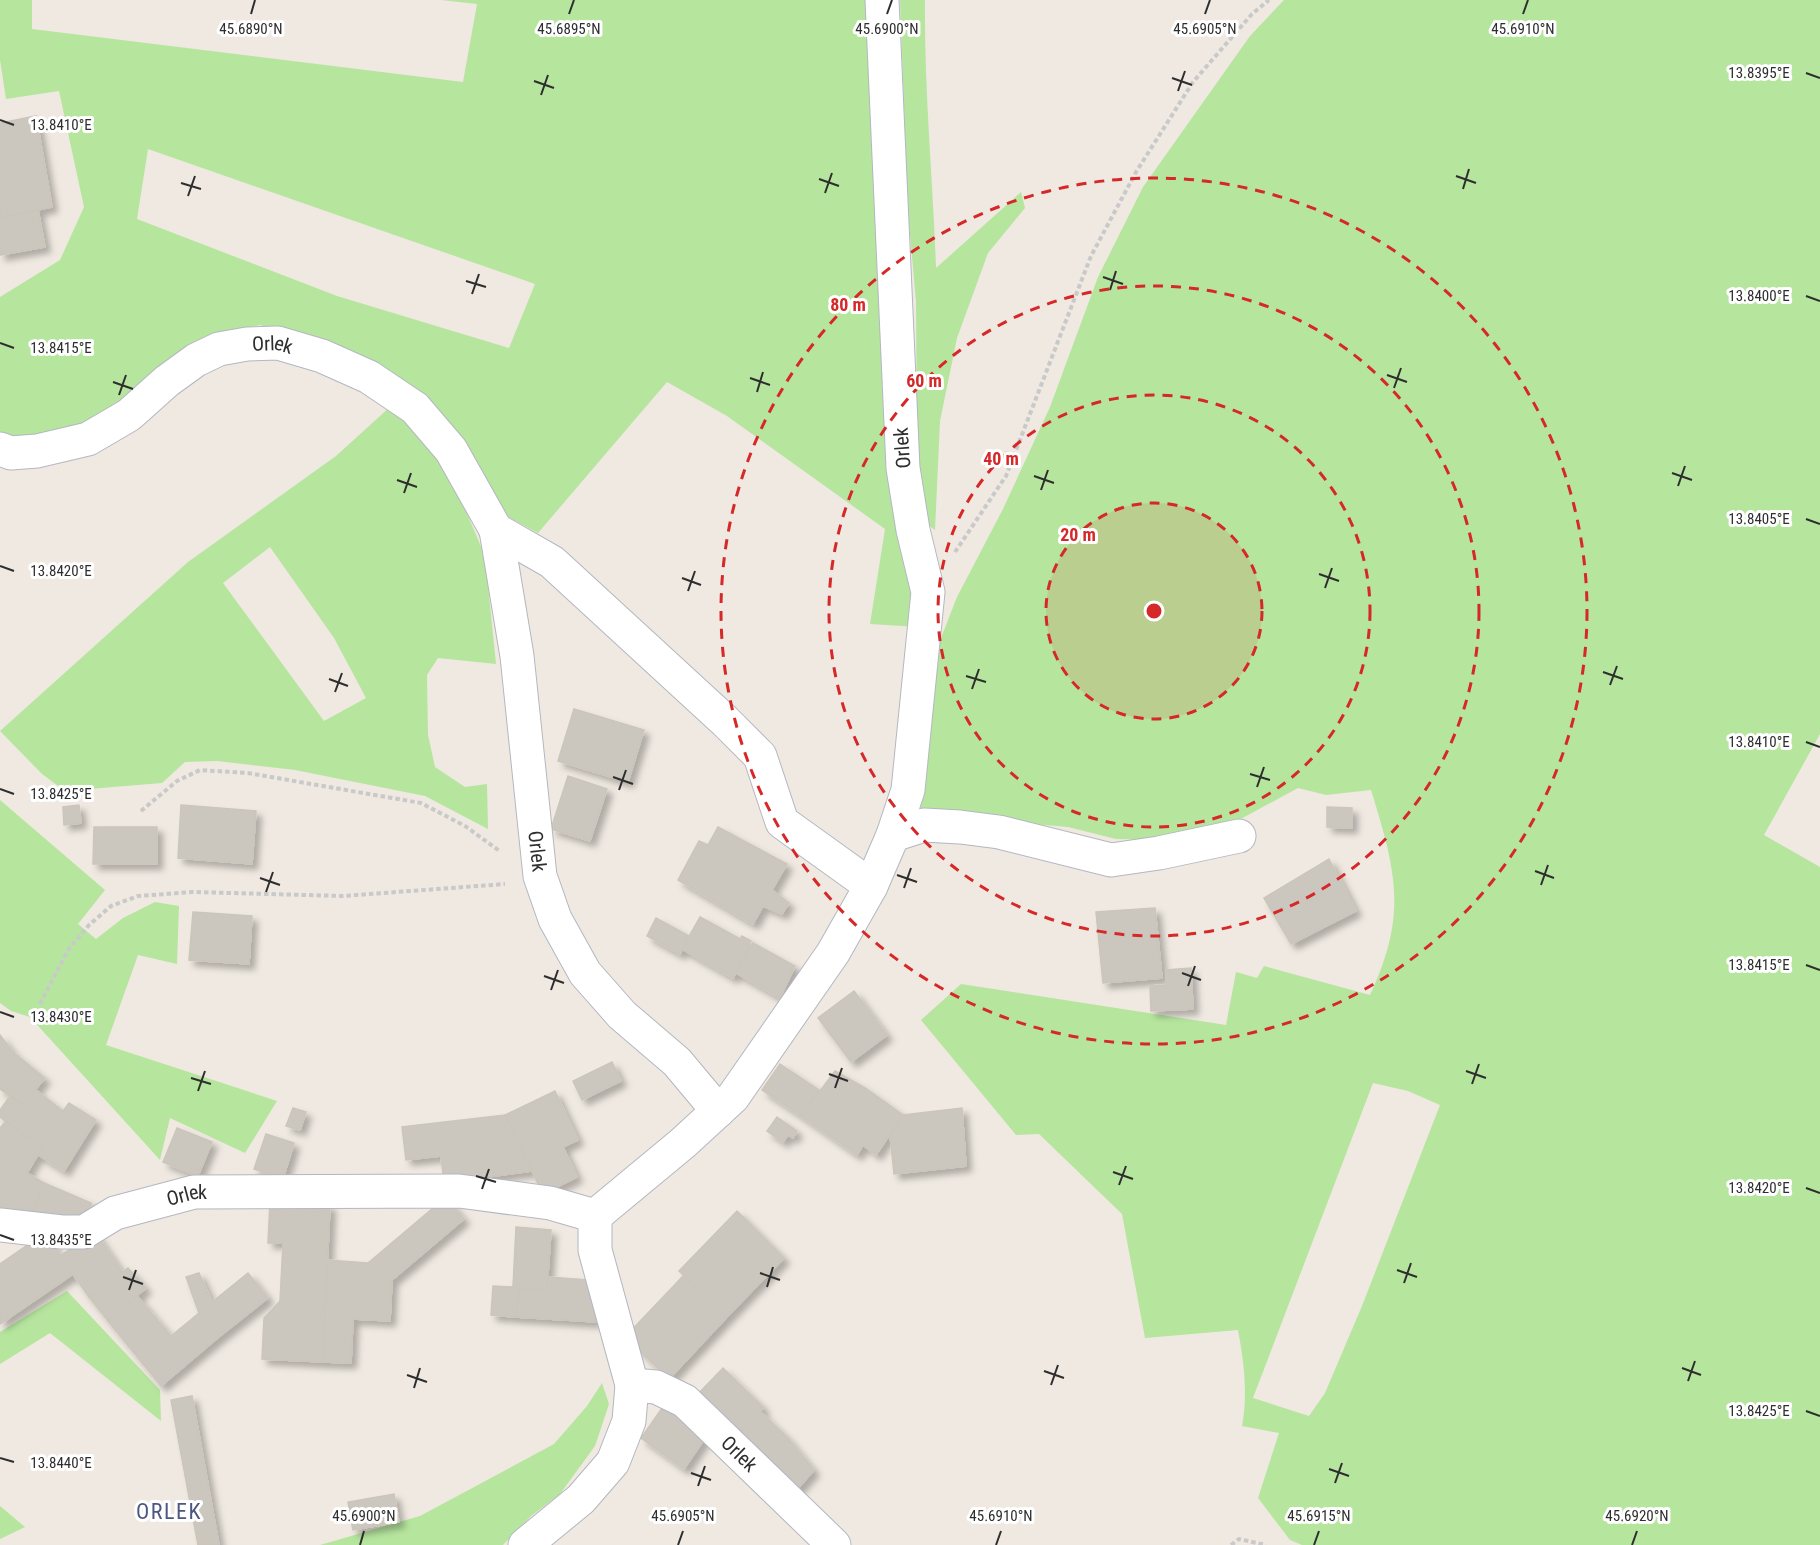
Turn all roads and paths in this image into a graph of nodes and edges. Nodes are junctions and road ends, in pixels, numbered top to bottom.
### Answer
1 (882, 0) edge
2 (1269, 0) edge
3 (0, 449) edge
4 (496, 530) junction
5 (928, 592) junction
6 (141, 811) dead end
7 (893, 835) junction
8 (1239, 836) dead end
9 (543, 885) junction
10 (871, 886) junction
11 (40, 1004) dead end
12 (718, 1111) junction
13 (595, 1216) junction
14 (0, 1225) edge
15 (632, 1385) junction
16 (525, 1545) edge
17 (834, 1545) edge
18 (1231, 1545) edge
19 (1266, 1545) edge

1 - 5 street, Orlek
2 - 5 path
3 - 4 street, Orlek
4 - 9 street, Orlek
4 - 10 street
5 - 7 street, Orlek
6 - 9 path
7 - 8 street
7 - 10 street, Orlek
9 - 11 path
9 - 12 street, Orlek
10 - 12 street, Orlek
12 - 13 street, Orlek
13 - 14 street, Orlek
13 - 15 street
15 - 16 street
15 - 17 street, Orlek
18 - 19 path

